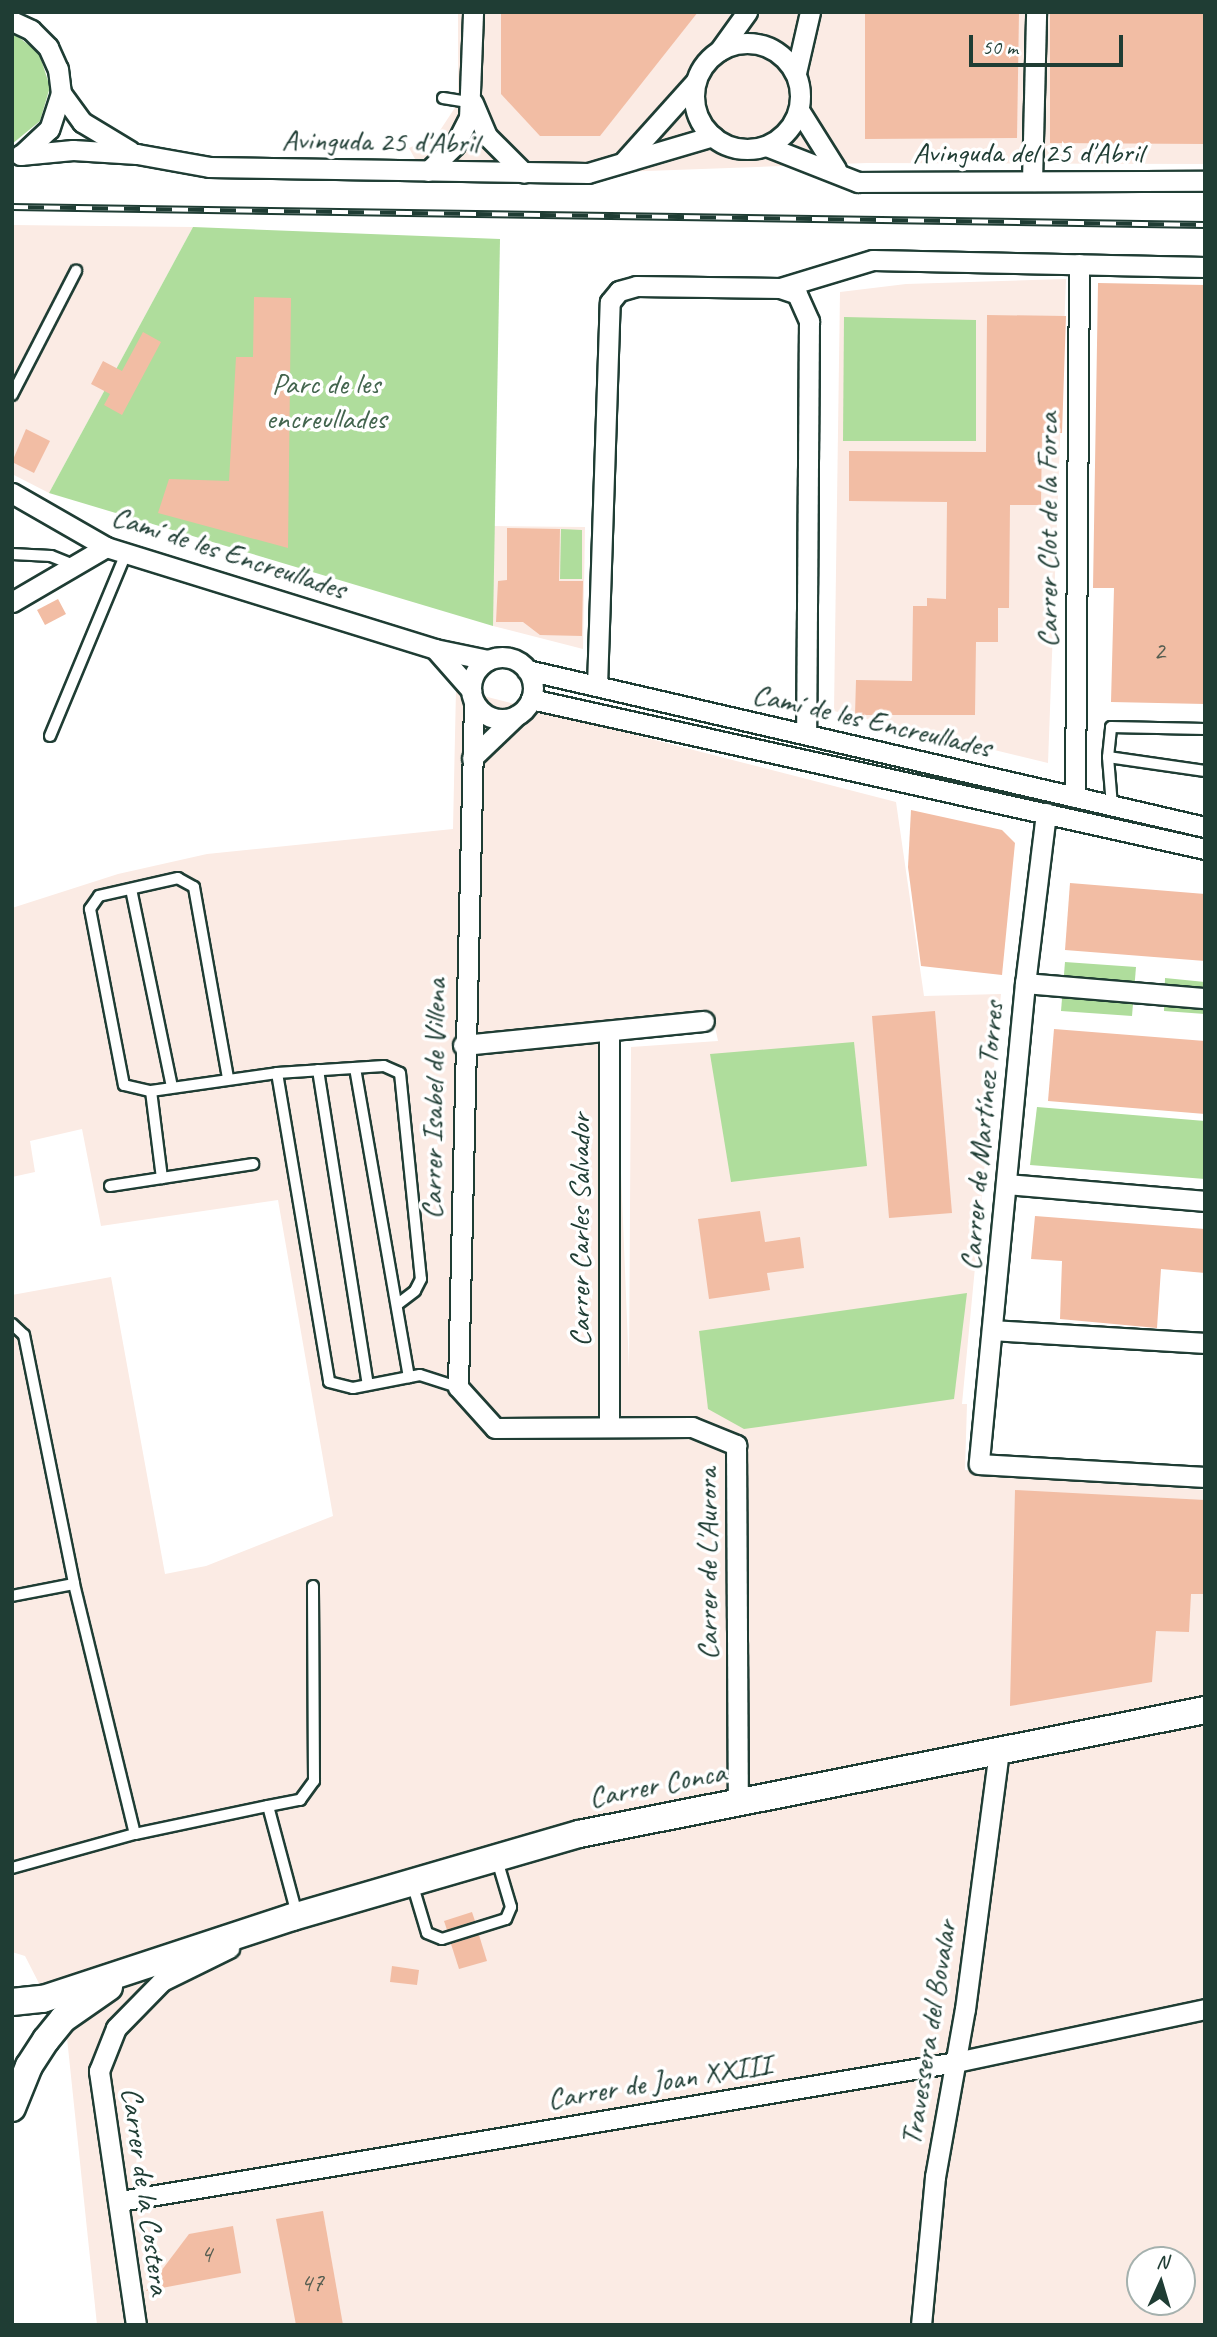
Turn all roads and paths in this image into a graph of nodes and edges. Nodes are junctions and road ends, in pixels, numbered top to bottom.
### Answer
1 (473, 12) edge
2 (747, 12) edge
3 (810, 12) edge
4 (1036, 12) edge
5 (12, 21) edge
6 (719, 51) junction
7 (796, 73) junction
8 (696, 81) junction
9 (61, 93) junction
10 (443, 98) dead end
11 (473, 103) junction
12 (799, 110) junction
13 (713, 136) junction
14 (766, 146) junction
15 (137, 155) junction
16 (16, 156) edge
17 (622, 164) junction
18 (428, 171) junction
19 (524, 173) junction
20 (851, 180) junction
21 (1032, 181) junction
22 (1205, 181) edge
23 (1079, 264) junction
24 (1205, 268) edge
25 (76, 271) dead end
26 (780, 288) junction
27 (12, 396) edge
28 (12, 493) edge
29 (106, 547) junction
30 (125, 553) junction
31 (12, 554) edge
32 (74, 566) junction
33 (12, 602) edge
34 (435, 649) junction
35 (488, 660) junction
36 (527, 670) junction
37 (597, 687) junction
38 (473, 696) junction
39 (531, 699) junction
40 (518, 714) junction
41 (1205, 729) edge
42 (806, 734) junction
43 (50, 736) dead end
44 (1108, 757) junction
45 (472, 758) junction
46 (1205, 771) edge
47 (1075, 797) junction
48 (1112, 806) junction
49 (1046, 813) junction
50 (1205, 827) edge
51 (1205, 849) edge
52 (131, 889) junction
53 (1025, 983) junction
54 (1205, 998) edge
55 (704, 1021) dead end
56 (609, 1032) junction
57 (463, 1045) junction
58 (355, 1068) junction
59 (318, 1070) junction
60 (277, 1073) junction
61 (228, 1078) junction
62 (172, 1087) junction
63 (151, 1091) junction
64 (253, 1164) dead end
65 (162, 1178) junction
66 (1007, 1184) junction
67 (110, 1186) dead end
68 (1205, 1201) edge
69 (398, 1304) junction
70 (12, 1324) edge
71 (992, 1330) junction
72 (1205, 1343) edge
73 (409, 1377) junction
74 (369, 1384) junction
75 (458, 1387) junction
76 (609, 1427) junction
77 (1205, 1477) edge
78 (74, 1584) junction
79 (313, 1586) dead end
80 (12, 1596) edge
81 (1205, 1710) edge
82 (999, 1752) junction
83 (738, 1802) junction
84 (268, 1806) junction
85 (135, 1835) junction
86 (496, 1858) junction
87 (12, 1868) edge
88 (412, 1882) junction
89 (295, 1916) junction
90 (134, 1972) junction
91 (12, 2002) edge
92 (1205, 2009) edge
93 (956, 2062) junction
94 (12, 2108) edge
95 (120, 2201) junction
96 (135, 2325) edge
97 (921, 2325) edge

1 - 11 street
2 - 6 street
3 - 7 street
4 - 21 street
5 - 9 street
6 - 7 street
6 - 8 street
7 - 12 street
8 - 13 street
8 - 17 street
9 - 15 street, Avinguda 25 d'Abril
9 - 16 street
10 - 11 lane
11 - 18 street
11 - 19 street
12 - 14 street
12 - 20 street
13 - 14 street
13 - 17 street, Avinguda 25 d'Abril
14 - 20 street, Avinguda del 25 d'Abril
15 - 16 street, Avinguda 25 d'Abril
15 - 18 street, Avinguda 25 d'Abril
17 - 19 street, Avinguda 25 d'Abril
18 - 19 street, Avinguda 25 d'Abril
20 - 21 street, Avinguda del 25 d'Abril
21 - 22 street, Avinguda del 25 d'Abril
23 - 24 street
23 - 26 street
23 - 47 street, Carrer Clot de la Forca
25 - 27 lane
26 - 37 street
26 - 42 street
28 - 29 street, Camí de les Encreullades
29 - 30 street, Camí de les Encreullades
29 - 32 street
30 - 34 street, Camí de les Encreullades
30 - 43 lane
31 - 32 lane
32 - 33 street
34 - 35 street, Camí de les Encreullades
34 - 38 street
35 - 36 street
35 - 38 street
36 - 37 street, Camí de les Encreullades
36 - 39 street
37 - 42 street, Camí de les Encreullades
38 - 40 street
38 - 45 street, Carrer Isabel de Villena
39 - 40 street
39 - 49 street, Camí de les Encreullades
40 - 45 street
41 - 44 lane
42 - 47 street, Camí de les Encreullades
44 - 46 lane
44 - 48 lane
45 - 57 street, Carrer Isabel de Villena
47 - 48 street, Camí de les Encreullades
48 - 50 street, Camí de les Encreullades
49 - 51 street, Camí de les Encreullades
49 - 53 street, Carrer de Martínez Torres
52 - 61 lane
52 - 62 lane
52 - 63 lane
53 - 54 street
53 - 66 street, Carrer de Martínez Torres
55 - 56 street
56 - 57 street
56 - 76 street, Carrer Carles Salvador
57 - 75 street, Carrer Isabel de Villena
58 - 59 lane
58 - 69 lane
58 - 69 lane
59 - 60 lane
59 - 74 lane
60 - 61 lane
60 - 74 lane
61 - 62 lane
62 - 63 lane
63 - 65 lane
64 - 65 lane
65 - 67 lane
66 - 68 street
66 - 71 street, Carrer de Martínez Torres
69 - 73 lane
70 - 78 lane
71 - 72 street
71 - 77 street, Carrer de Martínez Torres
73 - 74 lane
73 - 75 lane
75 - 76 street, Carrer de L'Aurora
76 - 83 street, Carrer de L'Aurora
78 - 80 lane
78 - 85 lane
79 - 84 lane
81 - 82 street, Carrer Conca
82 - 83 street, Carrer Conca
82 - 93 street, Travessera del Bovalar
83 - 86 street, Carrer Conca
84 - 85 lane
84 - 89 lane
85 - 87 lane
86 - 88 street, Carrer Conca
86 - 88 lane
88 - 89 street, Carrer Conca
89 - 90 street, Carrer Conca
89 - 95 street, Carrer de la Costera
90 - 91 street, Carrer Conca
90 - 94 street, Carrer Conca
92 - 93 street, Carrer de Joan XXIII
93 - 95 street, Carrer de Joan XXIII
93 - 97 street, Travessera del Bovalar
95 - 96 street, Carrer de la Costera

